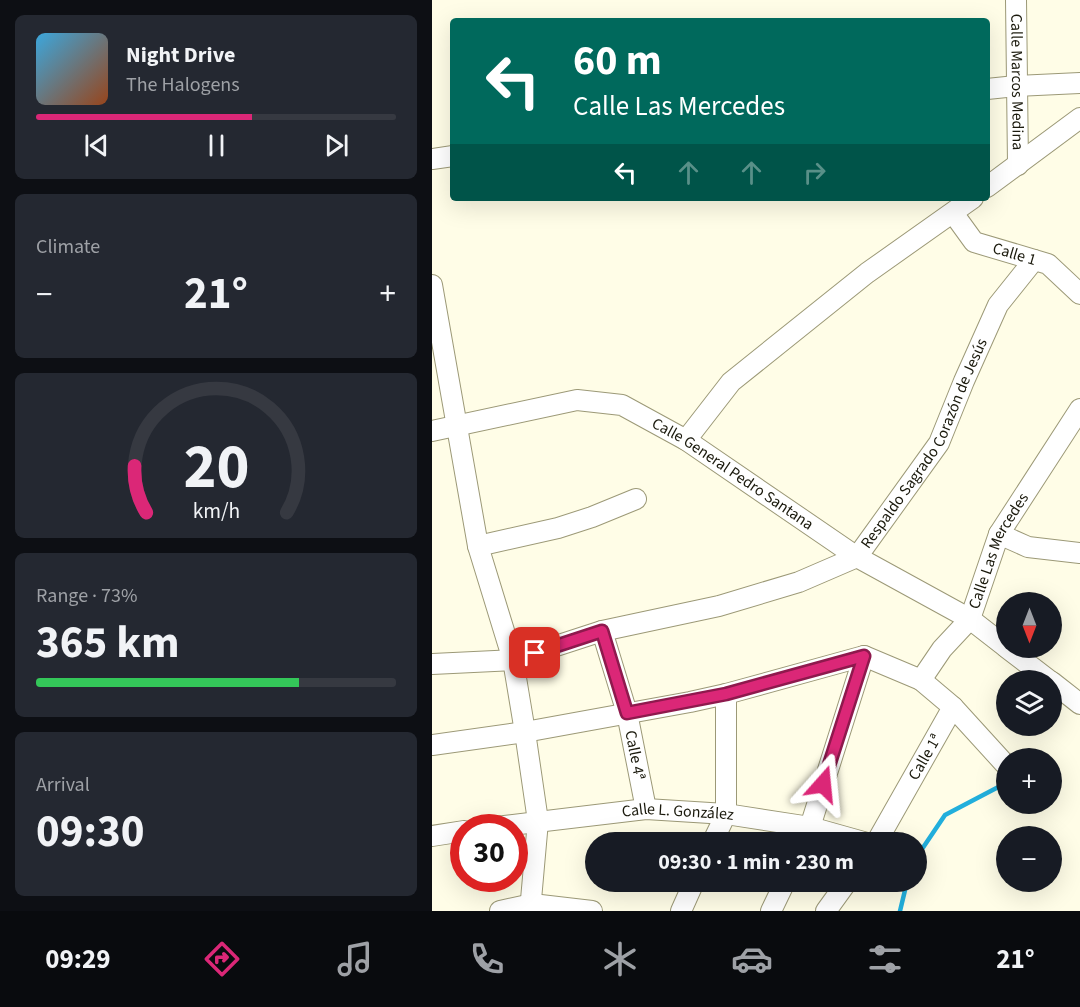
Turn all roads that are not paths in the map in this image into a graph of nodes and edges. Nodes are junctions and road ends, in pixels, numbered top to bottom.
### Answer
1 (1016, 0) edge
2 (1080, 83) edge
3 (1016, 86) junction
4 (990, 89) edge
5 (1080, 118) edge
6 (450, 156) edge
7 (432, 159) edge
8 (1018, 165) junction
9 (990, 186) edge
10 (969, 201) edge
11 (953, 213) junction
12 (1034, 260) junction
13 (432, 285) edge
14 (1080, 294) edge
15 (1080, 410) edge
16 (458, 427) junction
17 (432, 431) edge
18 (686, 440) junction
19 (636, 500) dead end
20 (999, 534) junction
21 (478, 546) junction
22 (1080, 553) edge
23 (857, 557) junction
24 (970, 619) junction
25 (602, 631) junction
26 (996, 639) edge
27 (864, 656) junction
28 (1020, 658) edge
29 (513, 660) junction
30 (432, 664) edge
31 (1035, 670) edge
32 (921, 680) junction
33 (1062, 690) edge
34 (726, 694) junction
35 (1080, 704) edge
36 (953, 707) junction
37 (627, 713) junction
38 (525, 732) junction
39 (432, 745) edge
40 (996, 754) edge
41 (646, 809) junction
42 (726, 814) junction
43 (538, 821) junction
44 (528, 822) edge
45 (717, 832) edge
46 (795, 832) edge
47 (807, 832) edge
48 (882, 832) edge
49 (450, 833) edge
50 (432, 836) edge
51 (690, 892) edge
52 (780, 892) edge
53 (840, 892) edge
54 (531, 908) edge
55 (500, 911) edge
56 (592, 911) edge
57 (681, 911) edge
58 (771, 911) edge
59 (826, 911) edge

1 - 3 street, Calle Marcos Medina
2 - 3 street
3 - 4 street
3 - 8 street, Calle Marcos Medina
5 - 8 street
6 - 7 street
8 - 9 street
10 - 11 street
11 - 12 street, Calle 1
11 - 18 street
12 - 14 street, Calle 1
12 - 23 street, Respaldo Sagrado Corazón de Jesús
13 - 16 street
15 - 20 street, Calle Las Mercedes
16 - 17 street, Calle General Pedro Santana
16 - 18 street, Calle General Pedro Santana
16 - 21 street
18 - 23 street, Calle General Pedro Santana
19 - 21 street
20 - 22 street
20 - 24 street, Calle Las Mercedes
21 - 29 street
23 - 24 street, Calle General Pedro Santana
23 - 25 street, Respaldo Sagrado Corazón de Jesús
24 - 26 street, Calle General Pedro Santana
24 - 32 street, Calle Las Mercedes
25 - 29 street, Respaldo Sagrado Corazón de Jesús
25 - 37 street, Calle 4ª
27 - 32 street
27 - 34 street
27 - 47 street
28 - 31 street, Calle General Pedro Santana
29 - 30 street, Respaldo Sagrado Corazón de Jesús
29 - 38 street
32 - 36 street
33 - 35 street, Calle General Pedro Santana
34 - 37 street
34 - 42 street
36 - 40 street
36 - 48 street, Calle 1ª
37 - 38 street
37 - 41 street, Calle 4ª
38 - 39 street
38 - 43 street
41 - 42 street, Calle L. González
41 - 43 street, Calle L. González
42 - 45 street
42 - 46 street, Calle L. González
43 - 44 street, Calle L. González
43 - 54 street
49 - 50 street
51 - 57 street
52 - 58 street
53 - 59 street
54 - 55 street
54 - 56 street

